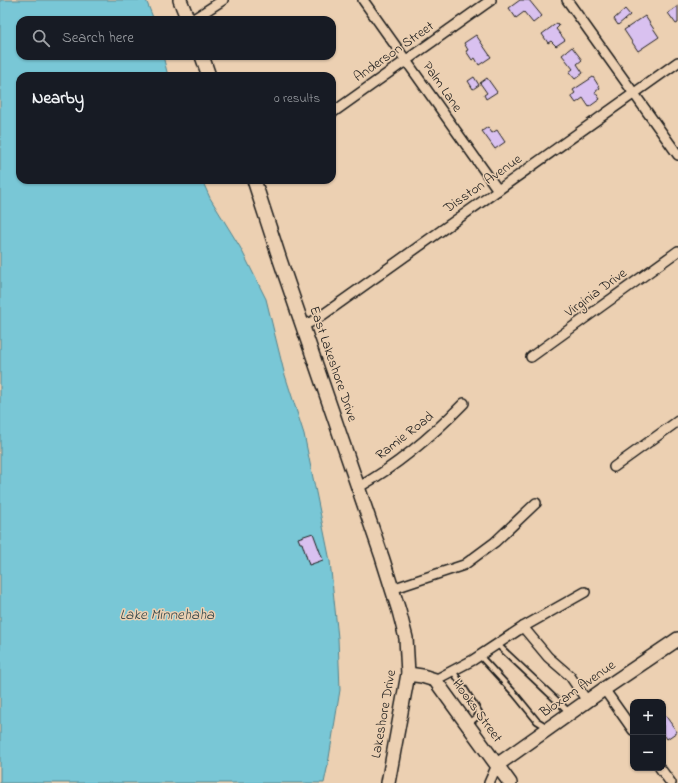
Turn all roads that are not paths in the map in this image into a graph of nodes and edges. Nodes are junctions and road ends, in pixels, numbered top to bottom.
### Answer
1 (180, 0) edge
2 (222, 0) edge
3 (363, 0) edge
4 (491, 0) edge
5 (567, 0) edge
6 (186, 16) edge
7 (198, 16) edge
8 (203, 60) edge
9 (406, 60) junction
10 (678, 62) edge
11 (208, 72) edge
12 (634, 94) junction
13 (336, 110) edge
14 (678, 155) edge
15 (255, 184) edge
16 (498, 190) junction
17 (678, 251) edge
18 (303, 326) junction
19 (531, 357) dead end
20 (464, 403) dead end
21 (678, 421) edge
22 (614, 467) dead end
23 (359, 487) junction
24 (536, 503) dead end
25 (382, 558) joint
26 (392, 589) junction
27 (585, 592) dead end
28 (523, 627) junction
29 (678, 639) edge
30 (498, 645) junction
31 (480, 656) junction
32 (453, 671) junction
33 (408, 674) junction
34 (434, 680) junction
35 (604, 689) junction
36 (587, 701) junction
37 (570, 713) junction
38 (467, 725) junction
39 (630, 726) edge
40 (549, 728) junction
41 (497, 766) junction
42 (662, 771) edge
43 (388, 783) edge
44 (489, 783) edge
45 (510, 783) edge
46 (671, 783) edge

1 - 6 street
2 - 7 street
3 - 9 street, Palm Lane
4 - 9 street, Anderson Street
5 - 12 street
8 - 11 street
9 - 13 street, Anderson Street
9 - 16 street, Palm Lane
10 - 12 street, Disston Avenue
12 - 14 street
12 - 16 street, Disston Avenue
15 - 18 street, East Lakeshore Drive
16 - 18 street, Disston Avenue
17 - 19 street, Virginia Drive
18 - 23 street, East Lakeshore Drive
20 - 23 street, Ramie Road
21 - 22 street
23 - 25 street, East Lakeshore Drive
24 - 26 street
25 - 26 street, Lakeshore Drive
26 - 33 street, Lakeshore Drive
27 - 28 street
28 - 30 street
28 - 36 street
29 - 35 street, Bloxam Avenue
30 - 31 street
30 - 37 lane
31 - 32 street
31 - 40 lane
32 - 34 street
32 - 38 lane
33 - 34 street, Hooks Street
33 - 43 street, Lakeshore Drive
34 - 38 street, Hooks Street
35 - 36 street, Bloxam Avenue
35 - 39 street
36 - 37 street, Bloxam Avenue
37 - 40 street, Bloxam Avenue
38 - 41 street, Hooks Street
40 - 41 street, Bloxam Avenue
41 - 44 street
41 - 45 street, Hooks Street
42 - 46 street

